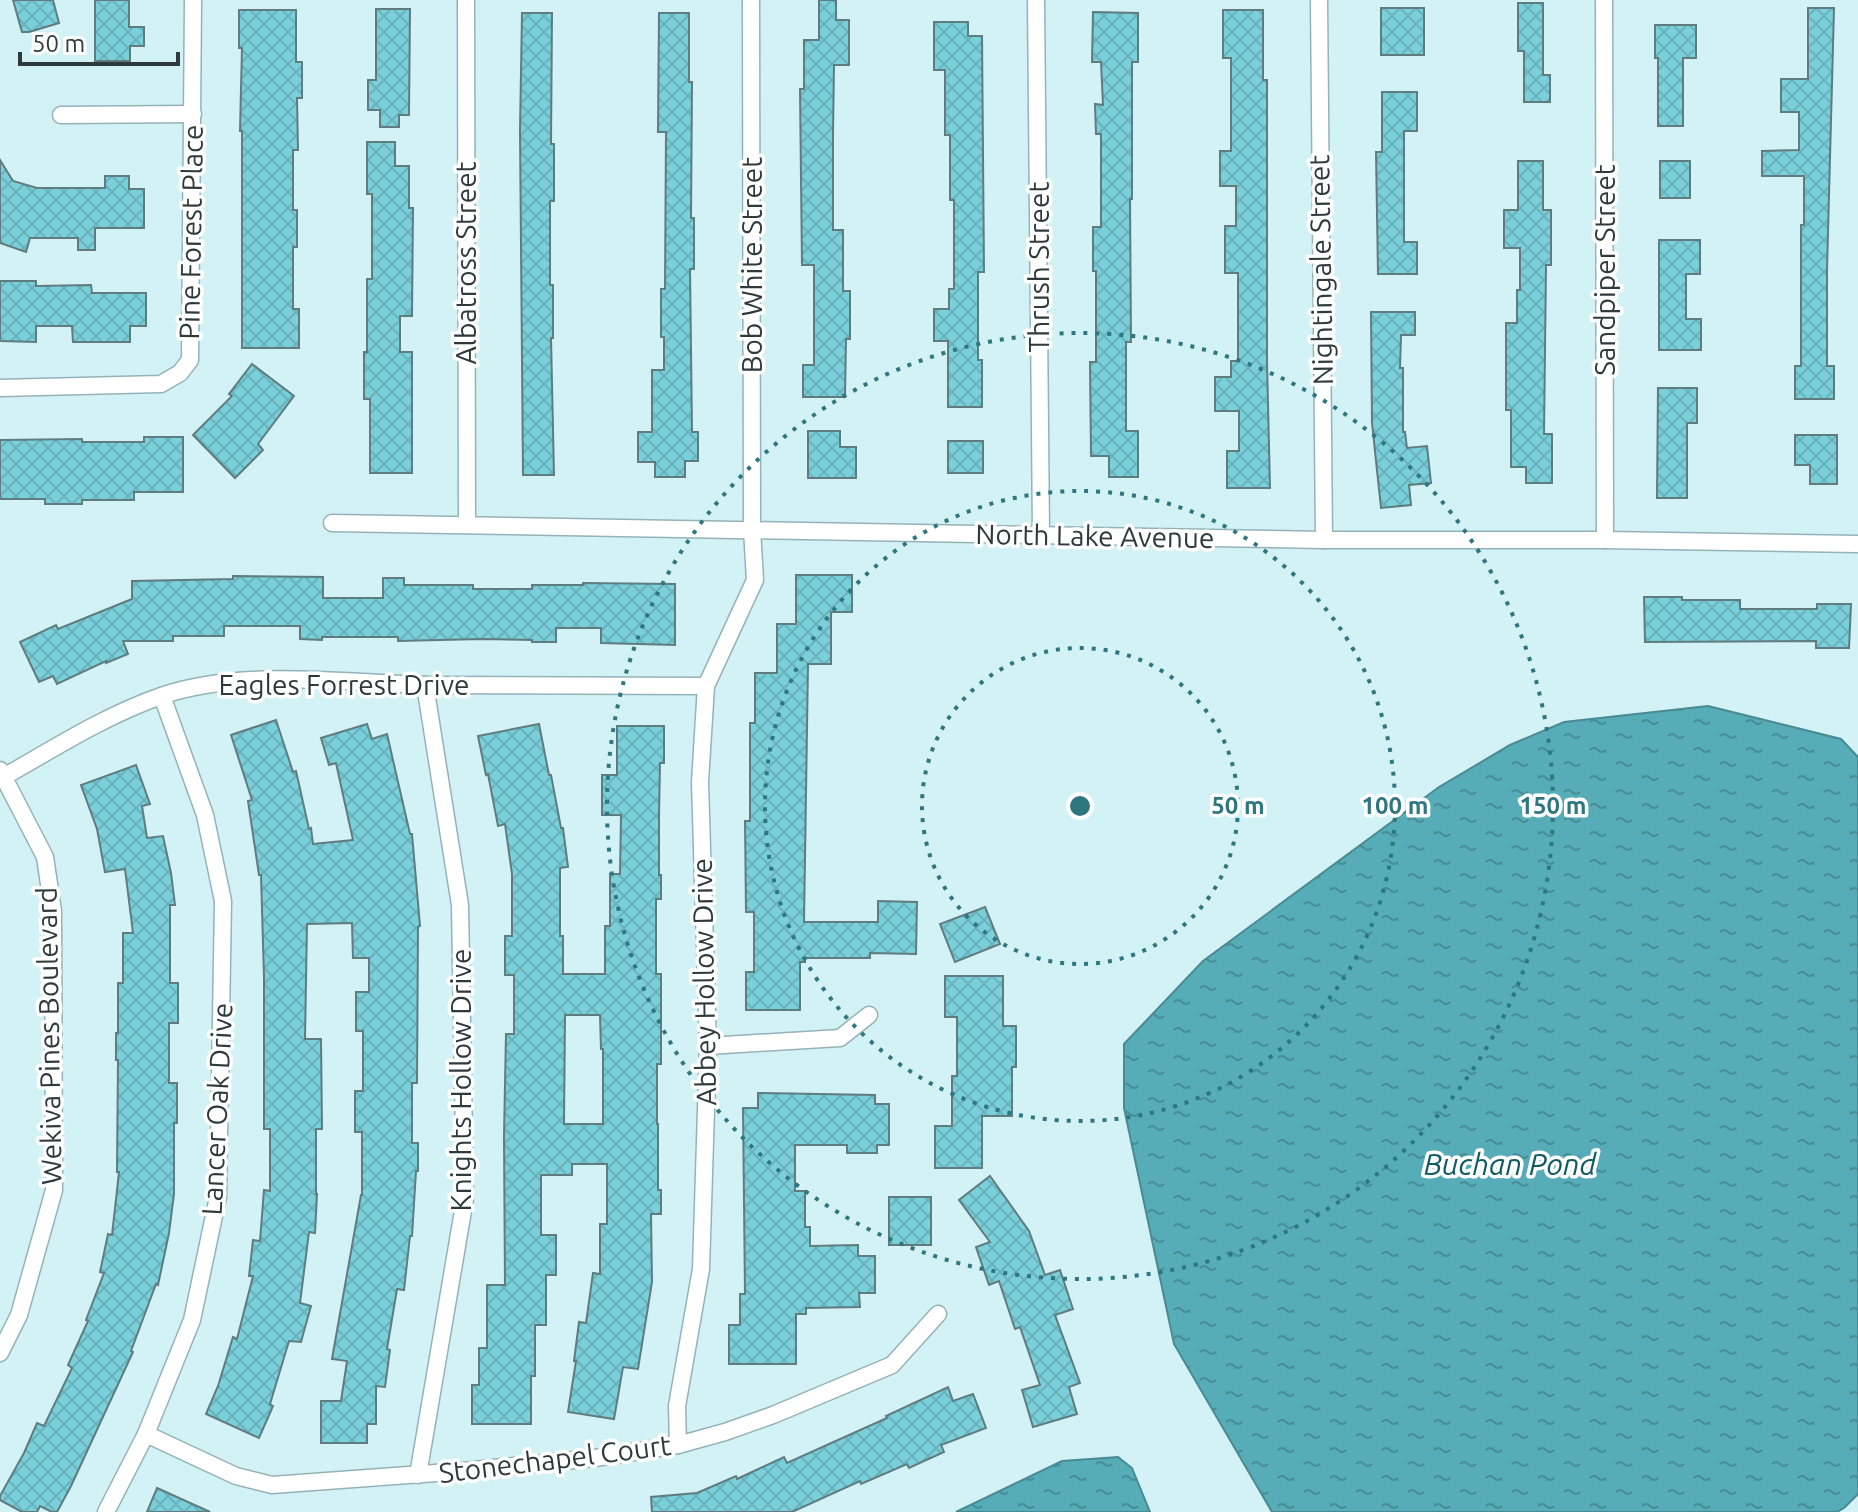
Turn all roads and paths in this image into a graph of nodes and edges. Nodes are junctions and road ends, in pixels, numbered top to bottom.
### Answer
1 (193, 0) edge
2 (466, 0) edge
3 (751, 0) edge
4 (1036, 0) edge
5 (1319, 0) edge
6 (1604, 0) edge
7 (193, 114) junction
8 (61, 115) dead end
9 (0, 388) edge
10 (332, 523) dead end
11 (467, 525) junction
12 (752, 529) junction
13 (1041, 535) junction
14 (1324, 540) junction
15 (1605, 540) junction
16 (1858, 544) edge
17 (425, 685) junction
18 (706, 686) junction
19 (162, 696) junction
20 (1, 775) edge
21 (869, 1015) dead end
22 (708, 1046) junction
23 (938, 1314) dead end
24 (0, 1353) edge
25 (146, 1434) junction
26 (678, 1445) junction
27 (418, 1475) junction
28 (106, 1512) edge

1 - 7 street, Pine Forest Place
2 - 11 street, Albatross Street
3 - 12 street, Bob White Street
4 - 13 street, Thrush Street
5 - 14 street, Nightingale Street
6 - 15 street, Sandpiper Street
7 - 8 street
7 - 9 street, Pine Forest Place
10 - 11 street, North Lake Avenue
11 - 12 street, North Lake Avenue
12 - 13 street, North Lake Avenue
12 - 18 street, Abbey Hollow Drive
13 - 14 street, North Lake Avenue
14 - 15 street, North Lake Avenue
15 - 16 street, North Lake Avenue
17 - 18 street, Eagles Forrest Drive
17 - 19 street, Eagles Forrest Drive
17 - 27 street, Knights Hollow Drive
18 - 22 street, Abbey Hollow Drive
19 - 20 street, Eagles Forrest Drive
19 - 25 street, Lancer Oak Drive
20 - 24 street, Wekiva Pines Boulevard
21 - 22 street
22 - 26 street, Abbey Hollow Drive
23 - 26 street, Stonechapel Court
25 - 27 street, Stonechapel Court
25 - 28 street, Lancer Oak Drive
26 - 27 street, Stonechapel Court

